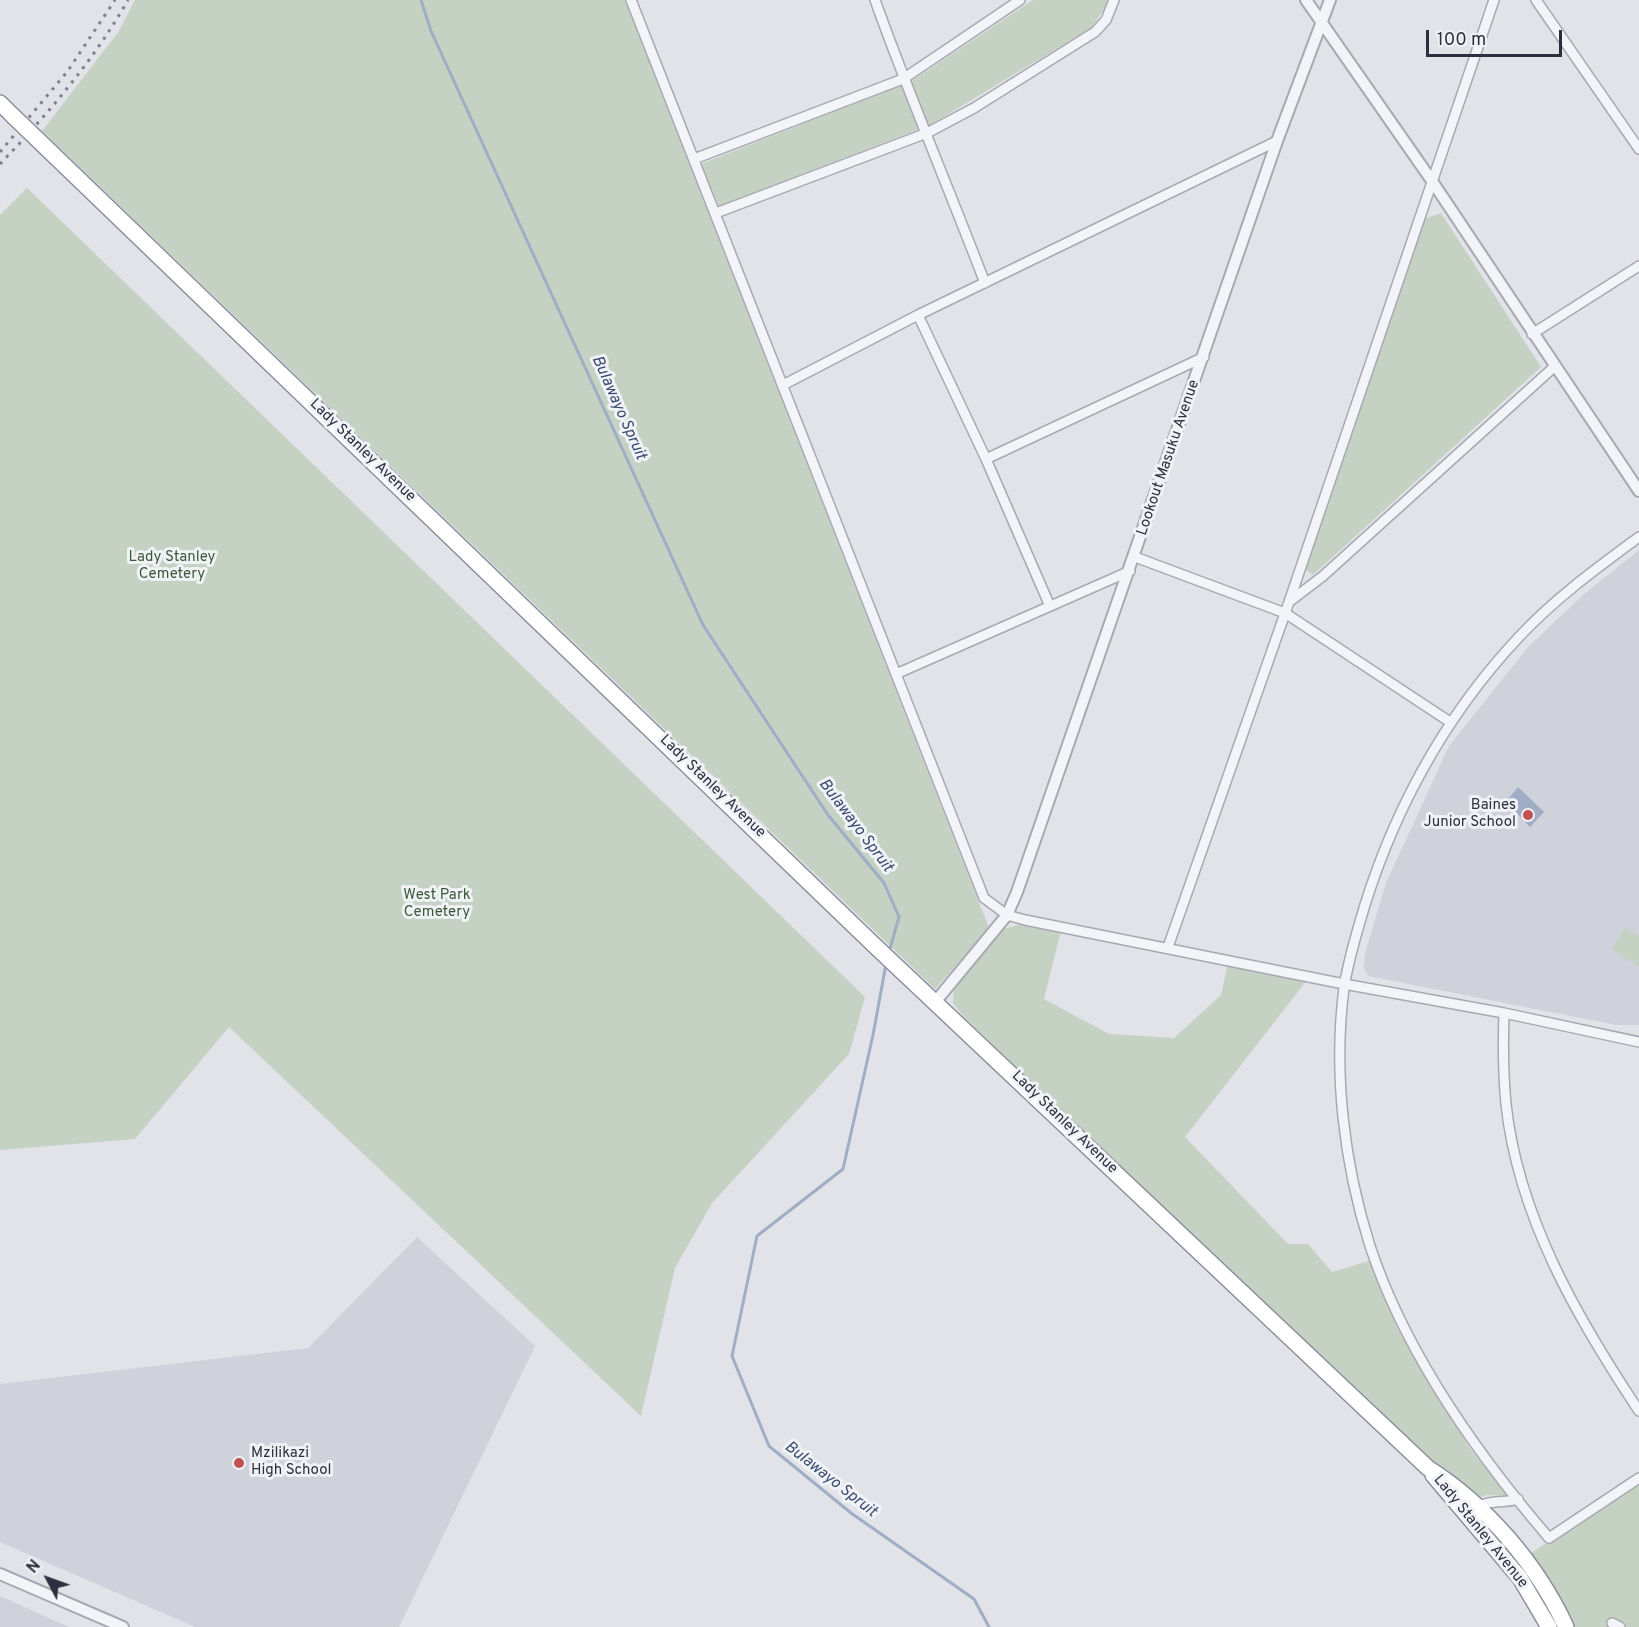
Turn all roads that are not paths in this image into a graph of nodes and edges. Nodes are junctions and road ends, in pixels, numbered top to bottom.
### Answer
1 (631, 0) edge
2 (875, 0) edge
3 (1020, 0) edge
4 (1114, 0) edge
5 (1306, 0) edge
6 (1330, 0) edge
7 (1494, 0) edge
8 (1536, 0) edge
9 (1322, 25) junction
10 (903, 79) junction
11 (0, 103) edge
12 (927, 132) junction
13 (1277, 141) junction
14 (1639, 149) edge
15 (694, 159) junction
16 (1431, 181) junction
17 (716, 213) junction
18 (1639, 266) edge
19 (985, 283) junction
20 (918, 315) junction
21 (1532, 334) junction
22 (1204, 357) junction
23 (1554, 368) junction
24 (783, 385) junction
25 (986, 459) junction
26 (1639, 491) edge
27 (1639, 537) edge
28 (1135, 556) junction
29 (1130, 571) junction
30 (1289, 602) junction
31 (1049, 604) junction
32 (1285, 613) junction
33 (896, 674) junction
34 (1450, 722) junction
35 (1007, 915) junction
36 (1168, 947) junction
37 (1344, 984) junction
38 (936, 1001) junction
39 (1504, 1013) junction
40 (1639, 1042) edge
41 (1639, 1411) edge
42 (1639, 1478) edge
43 (1518, 1499) junction
44 (1472, 1512) junction
45 (0, 1574) edge
46 (123, 1627) edge
47 (1549, 1627) edge
48 (1566, 1627) edge

1 - 15 street
2 - 10 street
3 - 10 street
4 - 12 street
5 - 9 street
6 - 9 street, Lookout Masuku Avenue
7 - 16 street
8 - 14 street
9 - 13 street, Lookout Masuku Avenue
9 - 16 street
10 - 12 street
10 - 15 street
11 - 38 highway, Lady Stanley Avenue, bridge
12 - 17 street
12 - 19 street
13 - 19 street
13 - 22 street, Lookout Masuku Avenue
15 - 17 street
16 - 21 street
16 - 30 street
17 - 24 street
18 - 21 street
19 - 20 street
20 - 24 street
20 - 25 street
21 - 23 street
22 - 25 street
22 - 28 street, Lookout Masuku Avenue
23 - 26 street
23 - 30 street
24 - 33 street
25 - 31 street
27 - 34 street
28 - 29 street, Lookout Masuku Avenue
28 - 32 street
29 - 31 street
29 - 35 street, Lookout Masuku Avenue
30 - 32 street
31 - 33 street
32 - 34 street
32 - 36 street
33 - 35 street
34 - 37 street
35 - 36 street
35 - 38 street, Lookout Masuku Avenue
36 - 37 street
37 - 39 street
37 - 43 street
38 - 44 highway, Lady Stanley Avenue
39 - 40 street
39 - 41 street
42 - 43 street
43 - 44 street
44 - 47 highway, Lady Stanley Avenue
44 - 48 highway, Lady Stanley Avenue
45 - 46 street

